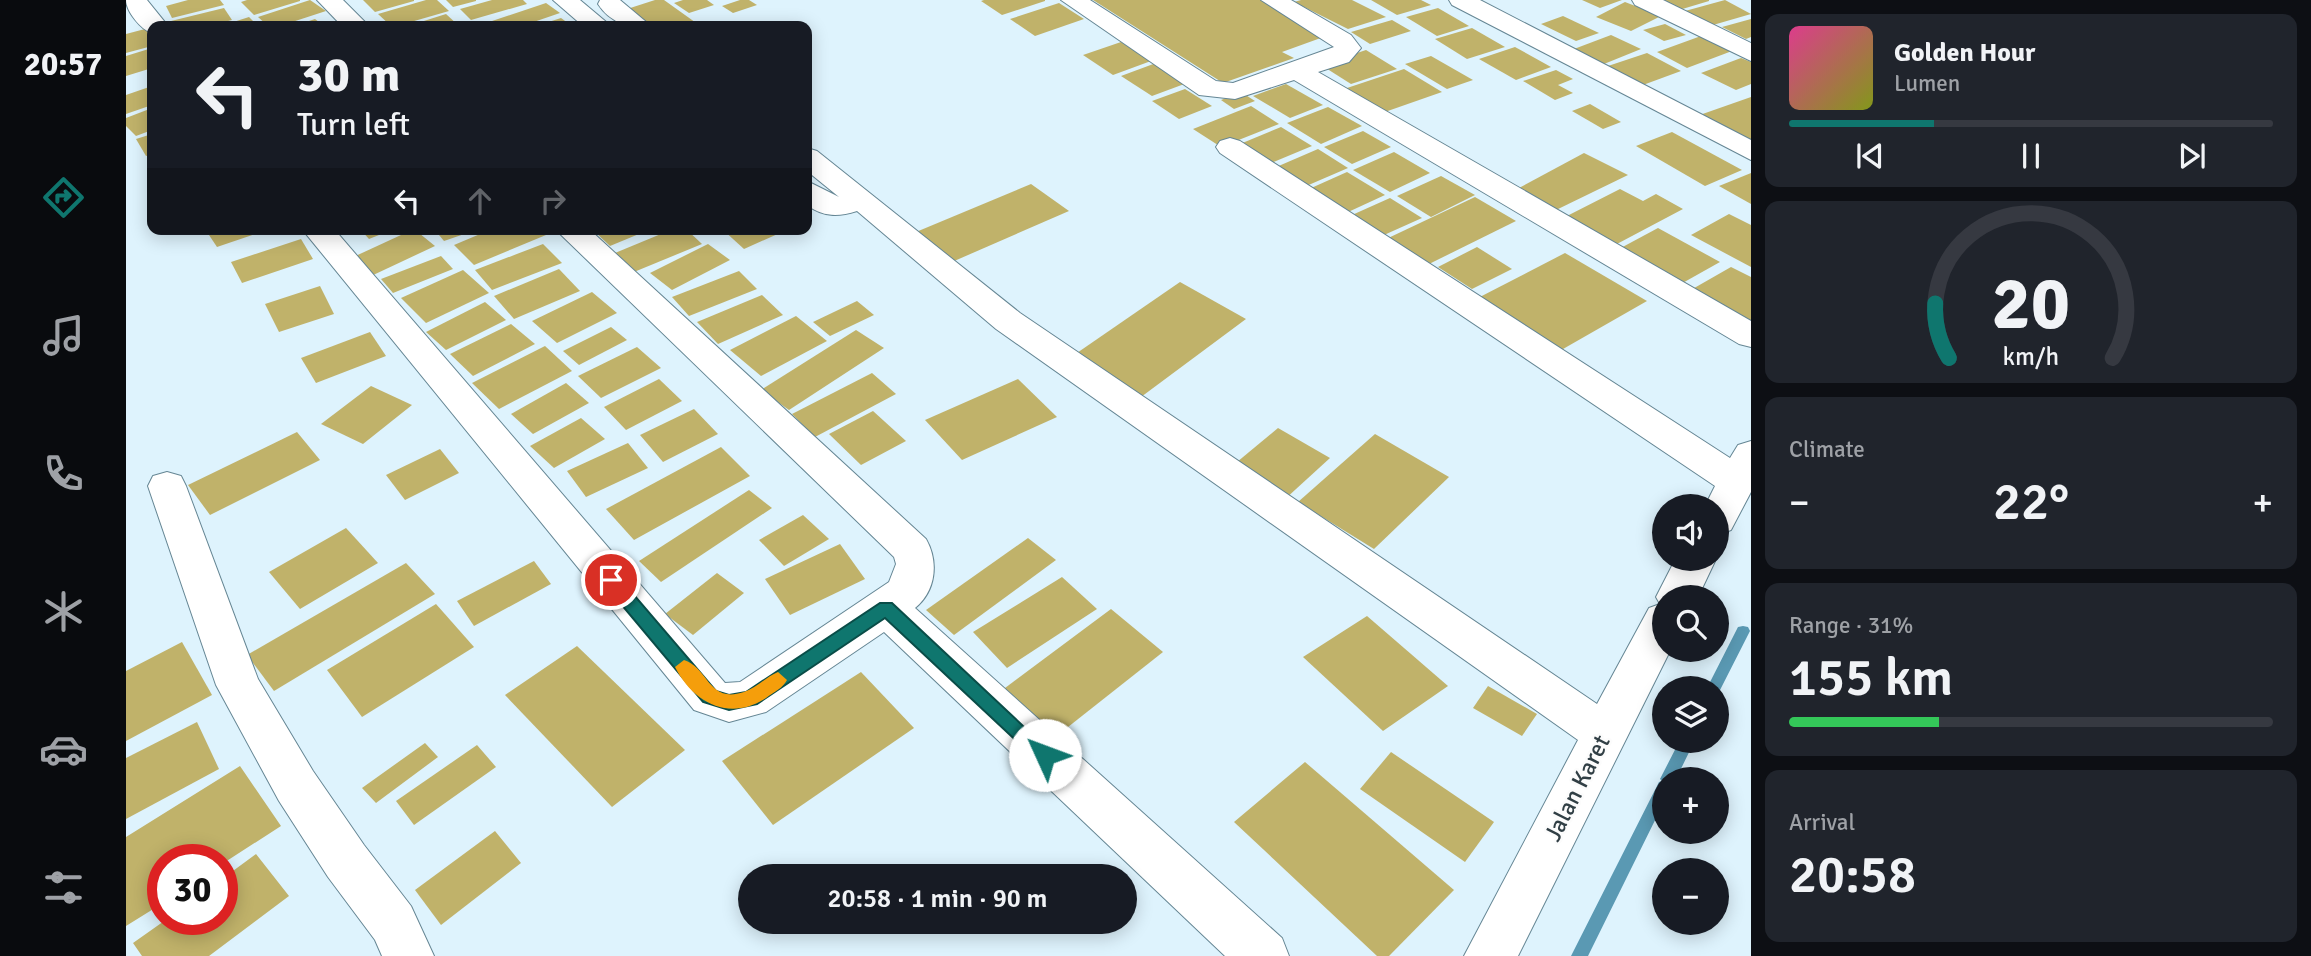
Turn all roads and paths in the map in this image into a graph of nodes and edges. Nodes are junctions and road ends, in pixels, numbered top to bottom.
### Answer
1 (134, 0) edge
2 (329, 0) edge
3 (565, 0) edge
4 (1073, 0) edge
5 (1273, 0) edge
6 (1461, 0) edge
7 (1644, 0) edge
8 (611, 4) dead end
9 (151, 21) edge
10 (351, 21) edge
11 (592, 21) edge
12 (632, 21) edge
13 (1751, 53) edge
14 (1297, 71) junction
15 (1230, 147) dead end
16 (1751, 151) edge
17 (812, 161) edge
18 (812, 194) edge
19 (860, 198) junction
20 (322, 235) edge
21 (576, 235) edge
22 (1751, 336) edge
23 (1744, 468) edge
24 (167, 486) dead end
25 (1729, 497) edge
26 (886, 608) junction
27 (1652, 643) edge
28 (1605, 734) junction
29 (408, 956) edge
30 (1263, 956) edge
31 (1490, 956) edge

1 - 9 street
2 - 10 street
3 - 11 street
4 - 14 street
5 - 14 street
6 - 16 street
7 - 13 street
8 - 12 street
14 - 22 street
15 - 23 street
17 - 19 street
18 - 19 street
19 - 28 street
20 - 26 street
21 - 26 street
23 - 25 street
24 - 29 street
26 - 30 street
27 - 28 street, Jalan Karet
28 - 31 street, Jalan Karet

